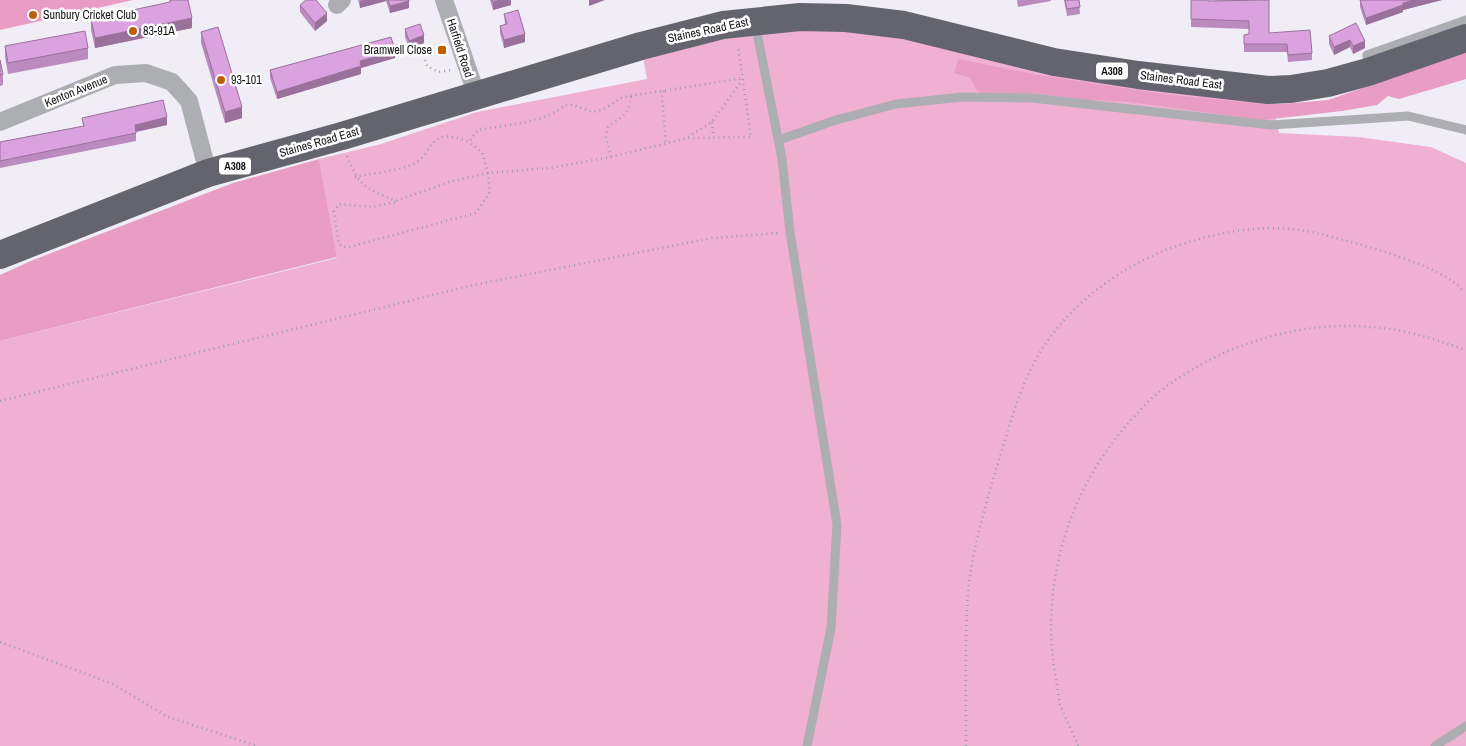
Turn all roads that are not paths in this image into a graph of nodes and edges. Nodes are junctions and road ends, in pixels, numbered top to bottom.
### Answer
1 (444, 0) edge
2 (1466, 20) edge
3 (755, 21) junction
4 (1466, 38) edge
5 (1368, 72) junction
6 (477, 96) junction
7 (0, 122) edge
8 (1466, 130) edge
9 (779, 140) junction
10 (208, 174) junction
11 (0, 255) edge
12 (1466, 726) edge
13 (807, 746) edge
14 (1435, 746) edge

1 - 6 street, Harfield Road
2 - 5 lane
3 - 5 highway, Staines Road East / A308
3 - 6 highway, Staines Road East / A308
3 - 9 lane
4 - 5 highway, Staines Road East / A308
6 - 10 highway, Staines Road East / A308
7 - 10 street, Kenton Avenue
8 - 9 lane
9 - 13 lane
10 - 11 highway, Staines Road East / A308
12 - 14 lane

